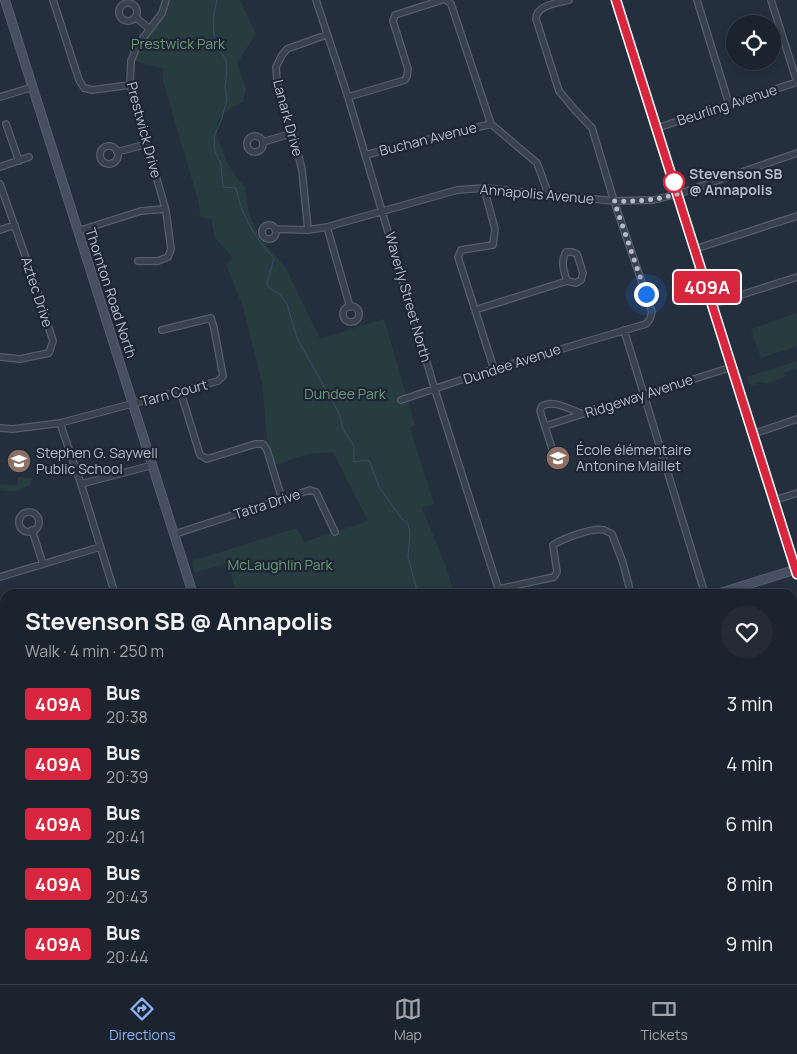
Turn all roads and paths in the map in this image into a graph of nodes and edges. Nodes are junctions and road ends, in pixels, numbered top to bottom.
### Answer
1 (4, 0) edge
2 (53, 0) edge
3 (166, 0) edge
4 (316, 0) edge
5 (442, 0) edge
6 (446, 0) edge
7 (569, 0) edge
8 (616, 0) edge
9 (697, 0) edge
10 (771, 0) edge
11 (135, 17) dead end
12 (150, 29) junction
13 (326, 35) junction
14 (797, 82) edge
15 (130, 85) junction
16 (32, 87) junction
17 (0, 97) edge
18 (348, 97) junction
19 (729, 104) junction
20 (6, 124) dead end
21 (491, 124) junction
22 (657, 128) junction
23 (293, 133) junction
24 (263, 142) dead end
25 (147, 144) junction
26 (117, 152) dead end
27 (797, 154) edge
28 (365, 155) junction
29 (29, 157) dead end
30 (19, 161) junction
31 (0, 167) edge
32 (0, 184) edge
33 (484, 188) junction
34 (548, 193) junction
35 (677, 194) junction
36 (614, 201) junction
37 (165, 209) junction
38 (382, 211) junction
39 (797, 216) edge
40 (15, 226) junction
41 (328, 227) junction
42 (275, 229) dead end
43 (0, 230) edge
44 (308, 230) junction
45 (78, 231) junction
46 (695, 249) junction
47 (138, 261) dead end
48 (797, 277) edge
49 (567, 281) junction
50 (713, 304) junction
51 (350, 307) dead end
52 (475, 310) junction
53 (162, 330) dead end
54 (624, 330) junction
55 (0, 357) edge
56 (732, 367) junction
57 (494, 369) junction
58 (180, 390) junction
59 (435, 390) junction
60 (644, 394) junction
61 (402, 400) dead end
62 (133, 404) junction
63 (583, 414) junction
64 (797, 418) edge
65 (60, 423) junction
66 (545, 426) junction
67 (0, 428) edge
68 (753, 434) junction
69 (557, 464) dead end
70 (153, 465) junction
71 (81, 484) junction
72 (797, 493) edge
73 (282, 499) junction
74 (775, 500) junction
75 (32, 530) dead end
76 (335, 532) dead end
77 (175, 534) junction
78 (100, 547) junction
79 (43, 564) junction
80 (797, 570) edge
81 (0, 576) edge
82 (113, 589) edge
83 (192, 589) edge
84 (498, 589) edge
85 (510, 589) edge
86 (630, 589) edge
87 (703, 589) edge
88 (734, 589) edge

1 - 16 main road, Thornton Road North
2 - 15 street
3 - 12 street, Prestwick Drive
4 - 13 street, Waverly Street North
5 - 18 street
6 - 21 street
7 - 36 street, Dundee Avenue
8 - 22 main road
9 - 19 street
10 - 14 street
11 - 12 street
12 - 15 street, Prestwick Drive
13 - 18 street, Waverly Street North
13 - 23 street, Lanark Drive
14 - 19 street, Beurling Avenue
15 - 25 street, Prestwick Drive
16 - 17 street
16 - 45 main road, Thornton Road North
18 - 28 street, Waverly Street North
19 - 22 street, Beurling Avenue
20 - 30 street
21 - 28 street, Buchan Avenue
21 - 34 street
22 - 35 main road
23 - 24 street
23 - 44 street, Lanark Drive
25 - 26 street
25 - 37 street, Prestwick Drive
27 - 35 street, Annapolis Avenue
28 - 38 street, Waverly Street North
29 - 30 street
30 - 31 street
32 - 40 street, Aztec Drive
33 - 34 street, Annapolis Avenue
33 - 38 street, Annapolis Avenue
33 - 52 street
34 - 36 street, Annapolis Avenue
35 - 36 street, Annapolis Avenue
35 - 46 main road
36 - 54 street, Dundee Avenue
37 - 45 street
37 - 47 street, Prestwick Drive
38 - 41 street, Annapolis Avenue
38 - 59 street, Waverly Street North
39 - 46 street
40 - 43 street
40 - 55 street, Aztec Drive
41 - 44 street, Annapolis Avenue
41 - 51 street
42 - 44 street, Annapolis Avenue
45 - 62 main road, Thornton Road North
46 - 50 main road
48 - 50 street
49 - 49 street
49 - 52 street
50 - 56 main road
52 - 57 street
53 - 58 street, Tarn Court
54 - 57 street, Dundee Avenue
54 - 60 street
56 - 60 street, Ridgeway Avenue
56 - 68 main road
57 - 59 street, Dundee Avenue
58 - 62 street, Tarn Court
58 - 73 street
59 - 61 street, Dundee Avenue
59 - 84 street, Waverly Street North
60 - 63 street, Ridgeway Avenue
60 - 87 street
62 - 65 street, Tarn Court
62 - 70 main road, Thornton Road North
63 - 66 street, Ridgeway Avenue
63 - 66 street
64 - 68 street
65 - 67 street, Tarn Court
65 - 71 street
66 - 69 street
68 - 74 main road
70 - 71 street
70 - 77 main road, Thornton Road North
71 - 78 street
72 - 74 street
73 - 76 street, Tatra Drive
73 - 77 street, Tatra Drive
74 - 80 main road
75 - 79 street
77 - 83 main road, Thornton Road North
78 - 79 street
78 - 82 street
79 - 81 street
80 - 88 main road
85 - 86 street

